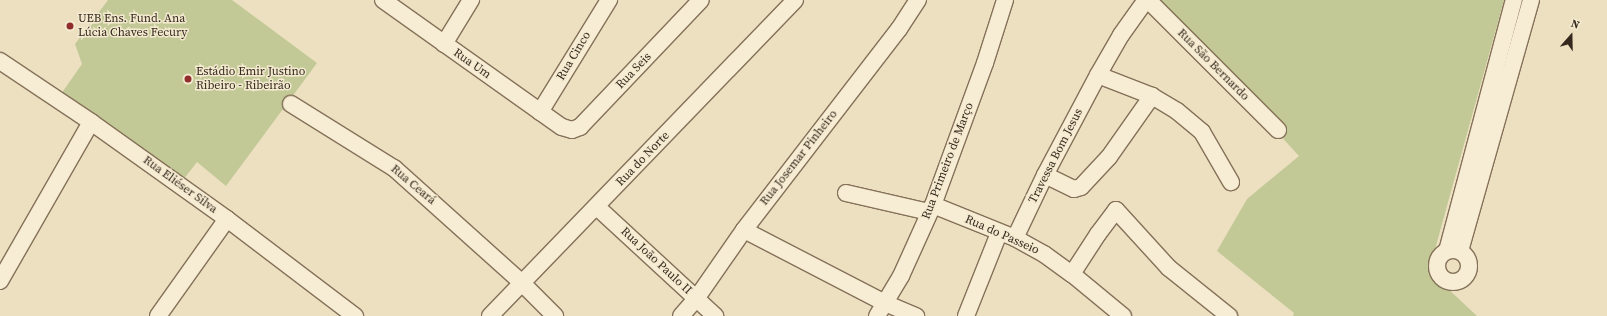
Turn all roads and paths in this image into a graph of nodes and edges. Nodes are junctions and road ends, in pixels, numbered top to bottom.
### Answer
1 (383, 0) edge
2 (471, 0) edge
3 (609, 0) edge
4 (701, 0) edge
5 (795, 0) edge
6 (918, 0) edge
7 (1005, 0) edge
8 (1147, 0) edge
9 (1514, 0) edge
10 (1531, 0) edge
11 (444, 44) junction
12 (0, 61) edge
13 (1098, 75) junction
14 (1152, 96) junction
15 (291, 104) dead end
16 (540, 112) junction
17 (91, 122) junction
18 (562, 128) joint
19 (1278, 130) dead end
20 (1045, 175) junction
21 (1231, 182) dead end
22 (846, 193) dead end
23 (596, 207) junction
24 (931, 208) junction
25 (227, 220) junction
26 (744, 230) junction
27 (999, 233) junction
28 (1015, 238) junction
29 (1072, 274) junction
30 (0, 281) edge
31 (522, 283) junction
32 (696, 299) junction
33 (881, 309) edge
34 (158, 316) edge
35 (354, 316) edge
36 (490, 316) edge
37 (555, 316) edge
38 (681, 316) edge
39 (715, 316) edge
40 (916, 316) edge
41 (966, 316) edge
42 (1123, 316) edge
43 (1229, 316) edge

1 - 11 street, Rua Um
2 - 11 street
3 - 16 street, Rua Cinco
4 - 18 street, Rua Seis
5 - 23 street, Rua do Norte
6 - 26 street, Rua Josemar Pinheiro
7 - 24 street, Rua Primeiro de Março
8 - 13 street, Travessa Bom Jesus
8 - 19 street, Rua São Bernardo
9 - 10 street
11 - 16 street, Rua Um
12 - 17 street, Rua Eliéser Silva
13 - 14 street
13 - 20 street, Travessa Bom Jesus
14 - 20 street
14 - 21 street
15 - 31 street, Rua Ceará
16 - 18 street, Rua Um
17 - 25 street, Rua Eliéser Silva
17 - 30 street
20 - 28 street, Travessa Bom Jesus
22 - 24 street, Rua do Passeio
23 - 31 street, Rua do Norte
23 - 32 street, Rua João Paulo II
24 - 27 street, Rua do Passeio
24 - 33 street, Rua Primeiro de Março
25 - 34 street
25 - 35 street, Rua Eliéser Silva
26 - 32 street, Rua Josemar Pinheiro
26 - 33 street
27 - 28 street, Rua do Passeio
27 - 41 street
28 - 29 street, Rua do Passeio
29 - 42 street, Rua do Passeio
29 - 43 street
31 - 36 street, Rua do Norte
31 - 37 street, Rua Ceará
32 - 38 street, Rua Josemar Pinheiro
32 - 39 street, Rua João Paulo II
33 - 40 street

